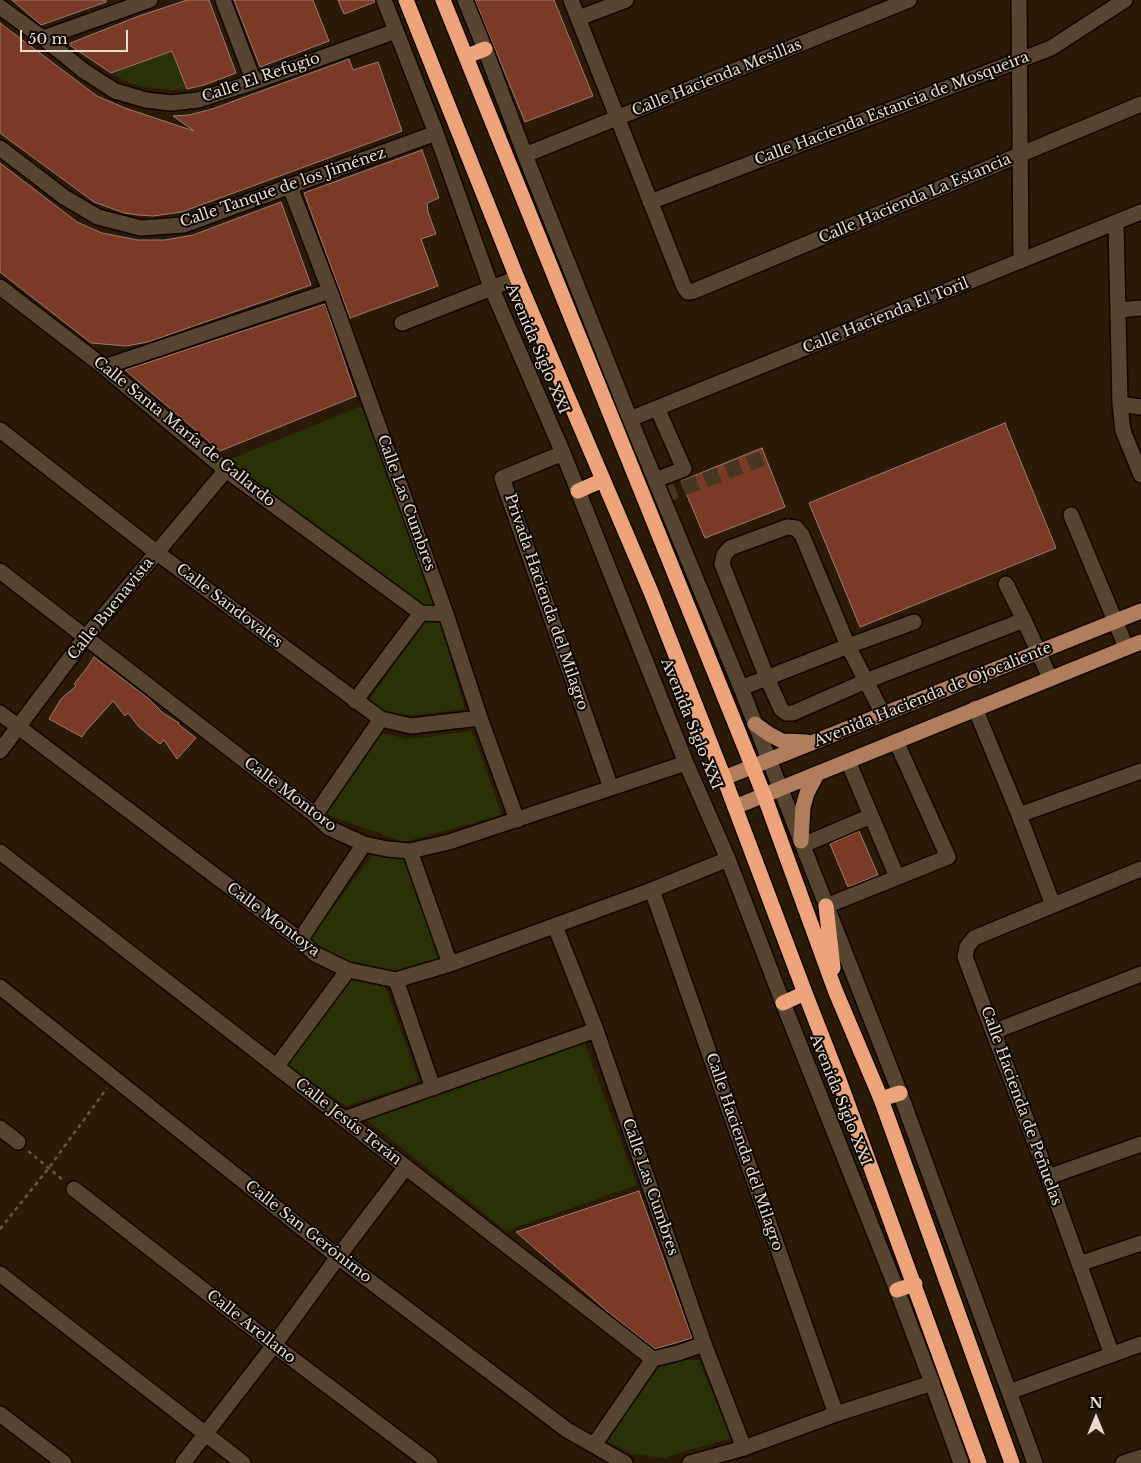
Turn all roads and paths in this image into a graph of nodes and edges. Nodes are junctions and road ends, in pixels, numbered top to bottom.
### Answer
1 (150, 0) edge
2 (223, 0) edge
3 (384, 0) edge
4 (406, 0) edge
5 (444, 0) edge
6 (465, 0) edge
7 (571, 0) edge
8 (626, 0) edge
9 (909, 0) edge
10 (1019, 0) edge
11 (1125, 0) edge
12 (0, 8) edge
13 (579, 18) junction
14 (396, 31) junction
15 (43, 38) junction
16 (485, 50) junction
17 (467, 56) junction
18 (1019, 60) junction
19 (254, 82) junction
20 (1141, 104) edge
21 (617, 118) junction
22 (436, 133) junction
23 (0, 148) edge
24 (1020, 154) junction
25 (525, 155) junction
26 (290, 187) junction
27 (650, 202) junction
28 (1141, 212) edge
29 (1116, 223) junction
30 (1021, 261) junction
31 (517, 278) junction
32 (0, 287) edge
33 (491, 287) junction
34 (330, 291) junction
35 (1141, 308) edge
36 (1119, 310) junction
37 (402, 323) dead end
38 (104, 367) junction
39 (1120, 404) junction
40 (1141, 407) edge
41 (658, 408) junction
42 (630, 419) junction
43 (0, 430) edge
44 (563, 453) junction
45 (226, 470) junction
46 (1141, 475) edge
47 (603, 480) junction
48 (655, 480) junction
49 (578, 491) junction
50 (1071, 516) dead end
51 (156, 552) junction
52 (0, 571) edge
53 (1006, 584) dead end
54 (1141, 611) edge
55 (421, 613) junction
56 (446, 614) junction
57 (1024, 620) junction
58 (1116, 621) junction
59 (914, 622) dead end
60 (85, 638) junction
61 (1141, 642) edge
62 (848, 646) junction
63 (1126, 647) junction
64 (1039, 652) junction
65 (767, 678) junction
66 (1050, 678) junction
67 (866, 681) junction
68 (741, 688) junction
69 (355, 700) junction
70 (975, 708) junction
71 (0, 712) edge
72 (883, 714) junction
73 (480, 718) junction
74 (381, 719) junction
75 (755, 724) junction
76 (18, 726) junction
77 (896, 741) junction
78 (816, 742) junction
79 (0, 751) edge
80 (769, 760) junction
81 (848, 760) junction
82 (686, 763) junction
83 (752, 767) junction
84 (1141, 771) edge
85 (817, 774) junction
86 (724, 778) junction
87 (611, 788) junction
88 (780, 788) junction
89 (764, 795) junction
90 (735, 807) junction
91 (315, 815) junction
92 (871, 816) junction
93 (1019, 816) junction
94 (517, 820) junction
95 (802, 843) junction
96 (364, 844) junction
97 (410, 851) junction
98 (0, 852) edge
99 (728, 859) junction
100 (1141, 869) edge
101 (897, 877) junction
102 (652, 890) junction
103 (1052, 905) junction
104 (826, 906) junction
105 (555, 926) junction
106 (300, 940) junction
107 (450, 964) junction
108 (348, 970) junction
109 (1141, 974) edge
110 (396, 980) junction
111 (0, 987) edge
112 (835, 990) junction
113 (805, 994) junction
114 (783, 1003) junction
115 (596, 1030) junction
116 (994, 1032) junction
117 (276, 1067) junction
118 (115, 1077) junction
119 (433, 1088) junction
120 (900, 1093) junction
121 (881, 1099) junction
122 (344, 1119) junction
123 (0, 1128) edge
124 (18, 1142) joint
125 (1141, 1144) edge
126 (406, 1167) junction
127 (48, 1169) junction
128 (1048, 1177) junction
129 (74, 1188) joint
130 (0, 1228) edge
131 (1141, 1243) edge
132 (338, 1257) junction
133 (1079, 1264) junction
134 (0, 1274) edge
135 (914, 1284) junction
136 (897, 1290) junction
137 (704, 1344) junction
138 (1141, 1344) edge
139 (274, 1345) junction
140 (1112, 1355) junction
141 (654, 1359) junction
142 (932, 1383) junction
143 (1009, 1392) junction
144 (0, 1414) edge
145 (836, 1414) junction
146 (206, 1434) junction
147 (594, 1446) junction
148 (744, 1448) junction
149 (1141, 1457) edge
150 (64, 1463) edge
151 (183, 1463) edge
152 (243, 1463) edge
153 (430, 1463) edge
154 (625, 1463) edge
155 (690, 1463) edge
156 (961, 1463) edge
157 (979, 1463) edge
158 (1012, 1463) edge
159 (1035, 1463) edge
160 (1123, 1463) edge

1 - 15 street
2 - 19 street
3 - 14 street, Avenida Siglo XXI
4 - 31 highway, Avenida Siglo XXI
5 - 17 highway
6 - 16 street
7 - 13 street
8 - 13 street
9 - 21 street, Calle Hacienda Mesillas
10 - 18 street
11 - 18 street, Calle Hacienda Estancia de Mosqueira
12 - 15 street, Calle El Refugio
13 - 21 street
14 - 19 street, Calle El Refugio
14 - 22 street, Avenida Siglo XXI
15 - 19 street, Calle El Refugio
16 - 17 highway
16 - 25 street
17 - 83 highway
18 - 24 street
18 - 27 street, Calle Hacienda Estancia de Mosqueira
20 - 24 street, Calle Hacienda La Estancia
21 - 25 street, Calle Hacienda Mesillas
21 - 27 street
22 - 26 street, Calle Tanque de los Jiménez
22 - 33 street, Avenida Siglo XXI
23 - 26 street, Calle Tanque de los Jiménez
24 - 27 street, Calle Hacienda La Estancia
24 - 30 street
25 - 42 street
26 - 34 street, Calle Las Cumbres
28 - 29 street, Calle Hacienda El Toril
29 - 30 street, Calle Hacienda El Toril
29 - 36 street
30 - 41 street, Calle Hacienda El Toril
31 - 33 street
31 - 47 highway, Avenida Siglo XXI
32 - 38 street, Calle Santa María de Gallardo
33 - 37 street
33 - 44 street, Avenida Siglo XXI
34 - 38 street
34 - 56 street, Calle Las Cumbres
35 - 36 street
36 - 39 street
38 - 45 street, Calle Santa María de Gallardo
39 - 40 street
39 - 46 street
41 - 42 street, Calle Hacienda El Toril
41 - 48 street
42 - 48 street
43 - 51 street, Calle Sandovales
44 - 49 street, Avenida Siglo XXI
44 - 87 street, Privada Hacienda del Milagro
45 - 51 street, Calle Buenavista
45 - 55 street, Calle Santa María de Gallardo
47 - 49 highway
47 - 86 highway, Avenida Siglo XXI
48 - 68 street
49 - 82 street, Avenida Siglo XXI
50 - 58 street
51 - 60 street, Calle Buenavista
51 - 69 street, Calle Sandovales
52 - 60 street, Calle Montoro
53 - 57 street
54 - 58 main road, Avenida Hacienda de Ojocaliente
55 - 56 street
55 - 69 street
56 - 73 street, Calle Las Cumbres
57 - 64 street
57 - 67 street
58 - 63 street
58 - 64 main road, Avenida Hacienda de Ojocaliente
59 - 62 street
60 - 76 street, Calle Buenavista
60 - 91 street, Calle Montoro
61 - 63 main road, Avenida Hacienda de Ojocaliente
62 - 65 street
62 - 65 street
62 - 67 street
63 - 66 main road, Avenida Hacienda de Ojocaliente
64 - 66 street
64 - 72 main road, Avenida Hacienda de Ojocaliente
65 - 67 street
65 - 68 street
66 - 70 main road, Avenida Hacienda de Ojocaliente
67 - 72 street
68 - 75 street
69 - 74 street, Calle Sandovales
70 - 77 main road, Avenida Hacienda de Ojocaliente
70 - 93 street
71 - 76 street, Calle Montoya
72 - 78 main road, Avenida Hacienda de Ojocaliente
73 - 74 street, Calle Sandovales
73 - 94 street, Calle Las Cumbres
74 - 91 street
75 - 78 main road
75 - 80 street
76 - 79 street, Calle Buenavista
76 - 106 street, Calle Montoya
77 - 81 main road, Avenida Hacienda de Ojocaliente
77 - 101 street
78 - 80 main road, Avenida Hacienda de Ojocaliente
80 - 83 main road, Avenida Hacienda de Ojocaliente
80 - 88 street
81 - 85 main road, Avenida Hacienda de Ojocaliente
81 - 92 street
82 - 87 street, Calle Montoro
82 - 99 street, Avenida Siglo XXI
83 - 86 main road, Avenida Hacienda de Ojocaliente
83 - 89 highway
84 - 93 street
85 - 88 main road, Avenida Hacienda de Ojocaliente
85 - 95 main road
86 - 90 highway, Avenida Siglo XXI
87 - 94 street, Calle Montoro
88 - 89 main road, Avenida Hacienda de Ojocaliente
88 - 95 street
89 - 90 main road, Avenida Hacienda de Ojocaliente
89 - 112 highway
90 - 113 highway, Avenida Siglo XXI
91 - 96 street, Calle Montoro
92 - 95 street
92 - 101 street
93 - 103 street
94 - 97 street, Calle Montoro
95 - 104 street
96 - 97 street, Calle Montoro
96 - 106 street
97 - 107 street
98 - 117 street, Calle Jesús Terán
99 - 102 street, Calle Montoya
99 - 114 street, Avenida Siglo XXI
100 - 103 street, Calle Hacienda de Peñuelas
101 - 104 street
102 - 105 street, Calle Montoya
102 - 145 street, Calle Hacienda del Milagro
103 - 116 street, Calle Hacienda de Peñuelas
104 - 112 highway
104 - 120 street
105 - 107 street, Calle Montoya
105 - 115 street, Calle Las Cumbres
106 - 108 street, Calle Montoya
107 - 110 street, Calle Montoya
108 - 110 street, Calle Montoya
108 - 117 street
109 - 116 street
110 - 119 street
111 - 118 street, Calle San Gerónimo
112 - 121 highway
113 - 114 highway
113 - 135 highway, Avenida Siglo XXI
114 - 136 street, Avenida Siglo XXI
115 - 119 street
115 - 137 street, Calle Las Cumbres
116 - 128 street, Calle Hacienda de Peñuelas
117 - 122 street, Calle Jesús Terán
118 - 127 path
118 - 132 street, Calle San Gerónimo
119 - 122 street
120 - 121 highway
120 - 143 street
121 - 158 highway
122 - 126 street, Calle Jesús Terán
123 - 124 street
124 - 127 path
125 - 128 street
126 - 132 street
126 - 141 street, Calle Jesús Terán
127 - 129 path
127 - 130 path
128 - 133 street, Calle Hacienda de Peñuelas
129 - 139 street, Calle Arellano
131 - 133 street
132 - 139 street
132 - 147 street, Calle San Gerónimo
133 - 140 street, Calle Hacienda de Peñuelas
134 - 146 street
135 - 136 highway
135 - 157 highway, Avenida Siglo XXI
136 - 142 street, Avenida Siglo XXI
137 - 141 street
137 - 148 street, Calle Las Cumbres
138 - 140 street
139 - 146 street
139 - 153 street, Calle Arellano
140 - 143 street
141 - 147 street
142 - 145 street
142 - 156 street, Avenida Siglo XXI
143 - 159 street
144 - 150 street
145 - 148 street
146 - 151 street
146 - 152 street
147 - 154 street, Calle San Gerónimo
148 - 155 street
149 - 160 street

